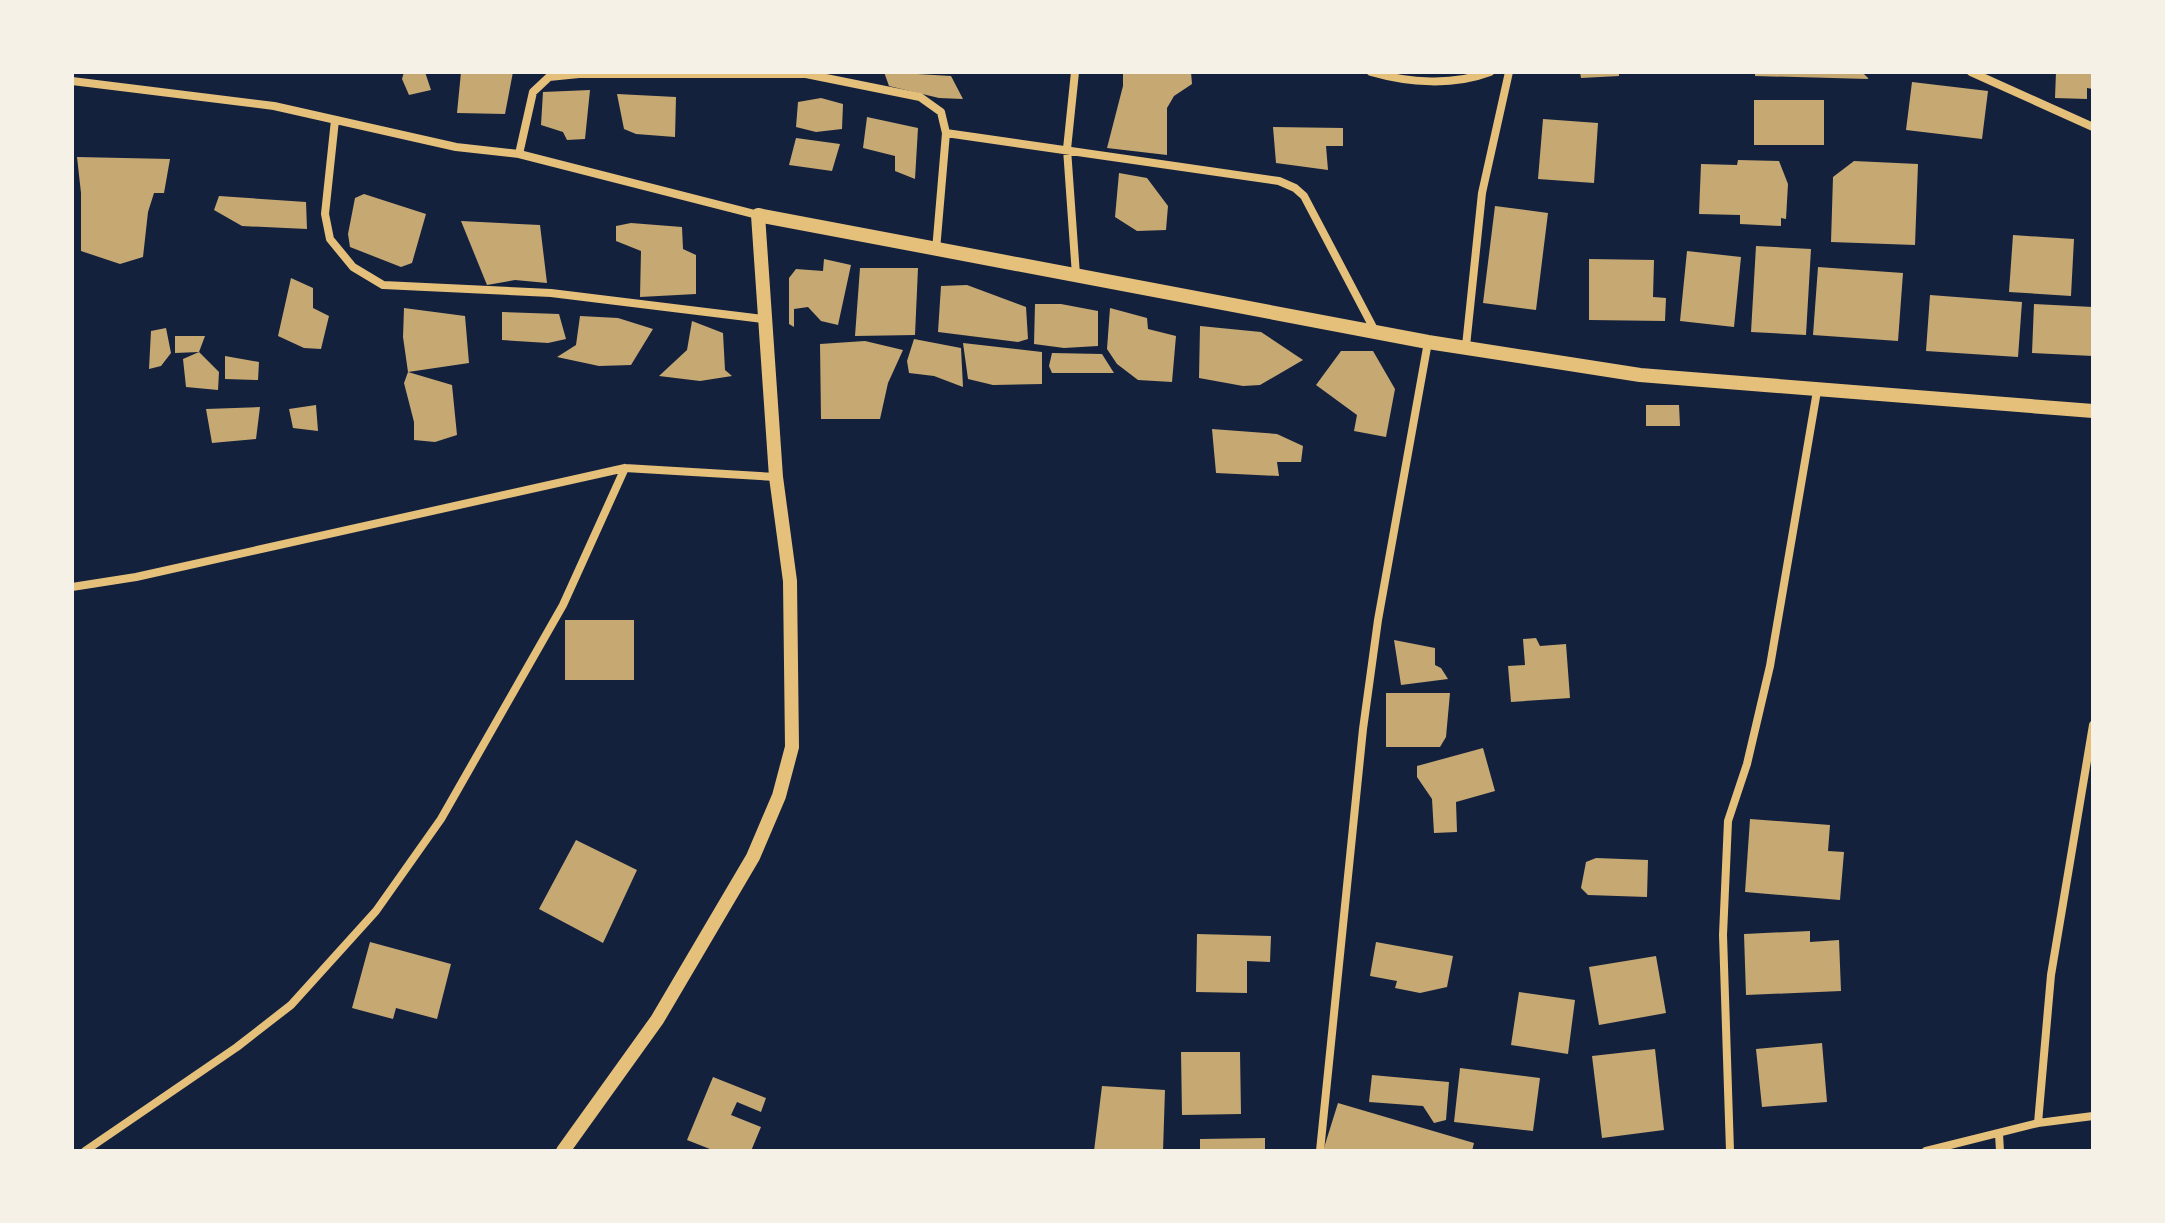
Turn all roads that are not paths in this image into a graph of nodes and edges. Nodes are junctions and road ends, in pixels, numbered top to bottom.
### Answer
1 (1075, 72) edge
2 (1371, 72) edge
3 (1490, 72) edge
4 (1509, 72) edge
5 (1971, 72) edge
6 (806, 73) edge
7 (72, 81) edge
8 (335, 120) junction
9 (2093, 127) edge
10 (946, 133) junction
11 (1067, 149) junction
12 (519, 154) junction
13 (758, 215) junction
14 (936, 250) junction
15 (1076, 275) junction
16 (763, 319) junction
17 (1375, 331) junction
18 (1428, 342) junction
19 (1466, 346) junction
20 (1817, 391) junction
21 (2093, 411) edge
22 (625, 468) junction
23 (776, 477) junction
24 (72, 587) edge
25 (2093, 725) edge
26 (2093, 1116) edge
27 (2038, 1123) junction
28 (1999, 1134) junction
29 (85, 1151) edge
30 (563, 1151) edge
31 (1320, 1151) edge
32 (1730, 1151) edge
33 (1926, 1151) edge
34 (2000, 1151) edge

1 - 11 street
2 - 3 street
4 - 19 street
5 - 9 street
6 - 10 street
6 - 12 street
7 - 8 street
8 - 12 street
8 - 16 street
10 - 11 street
10 - 14 street
11 - 15 street
11 - 17 street
12 - 13 street
13 - 14 street
13 - 16 street
14 - 15 street
15 - 17 street
16 - 23 street
17 - 18 street
18 - 19 street
18 - 31 street
19 - 20 street
20 - 21 street
20 - 32 street
22 - 23 street
22 - 24 street
22 - 29 street
23 - 30 street
25 - 27 street
26 - 27 street
27 - 28 street
28 - 33 street
28 - 34 street

